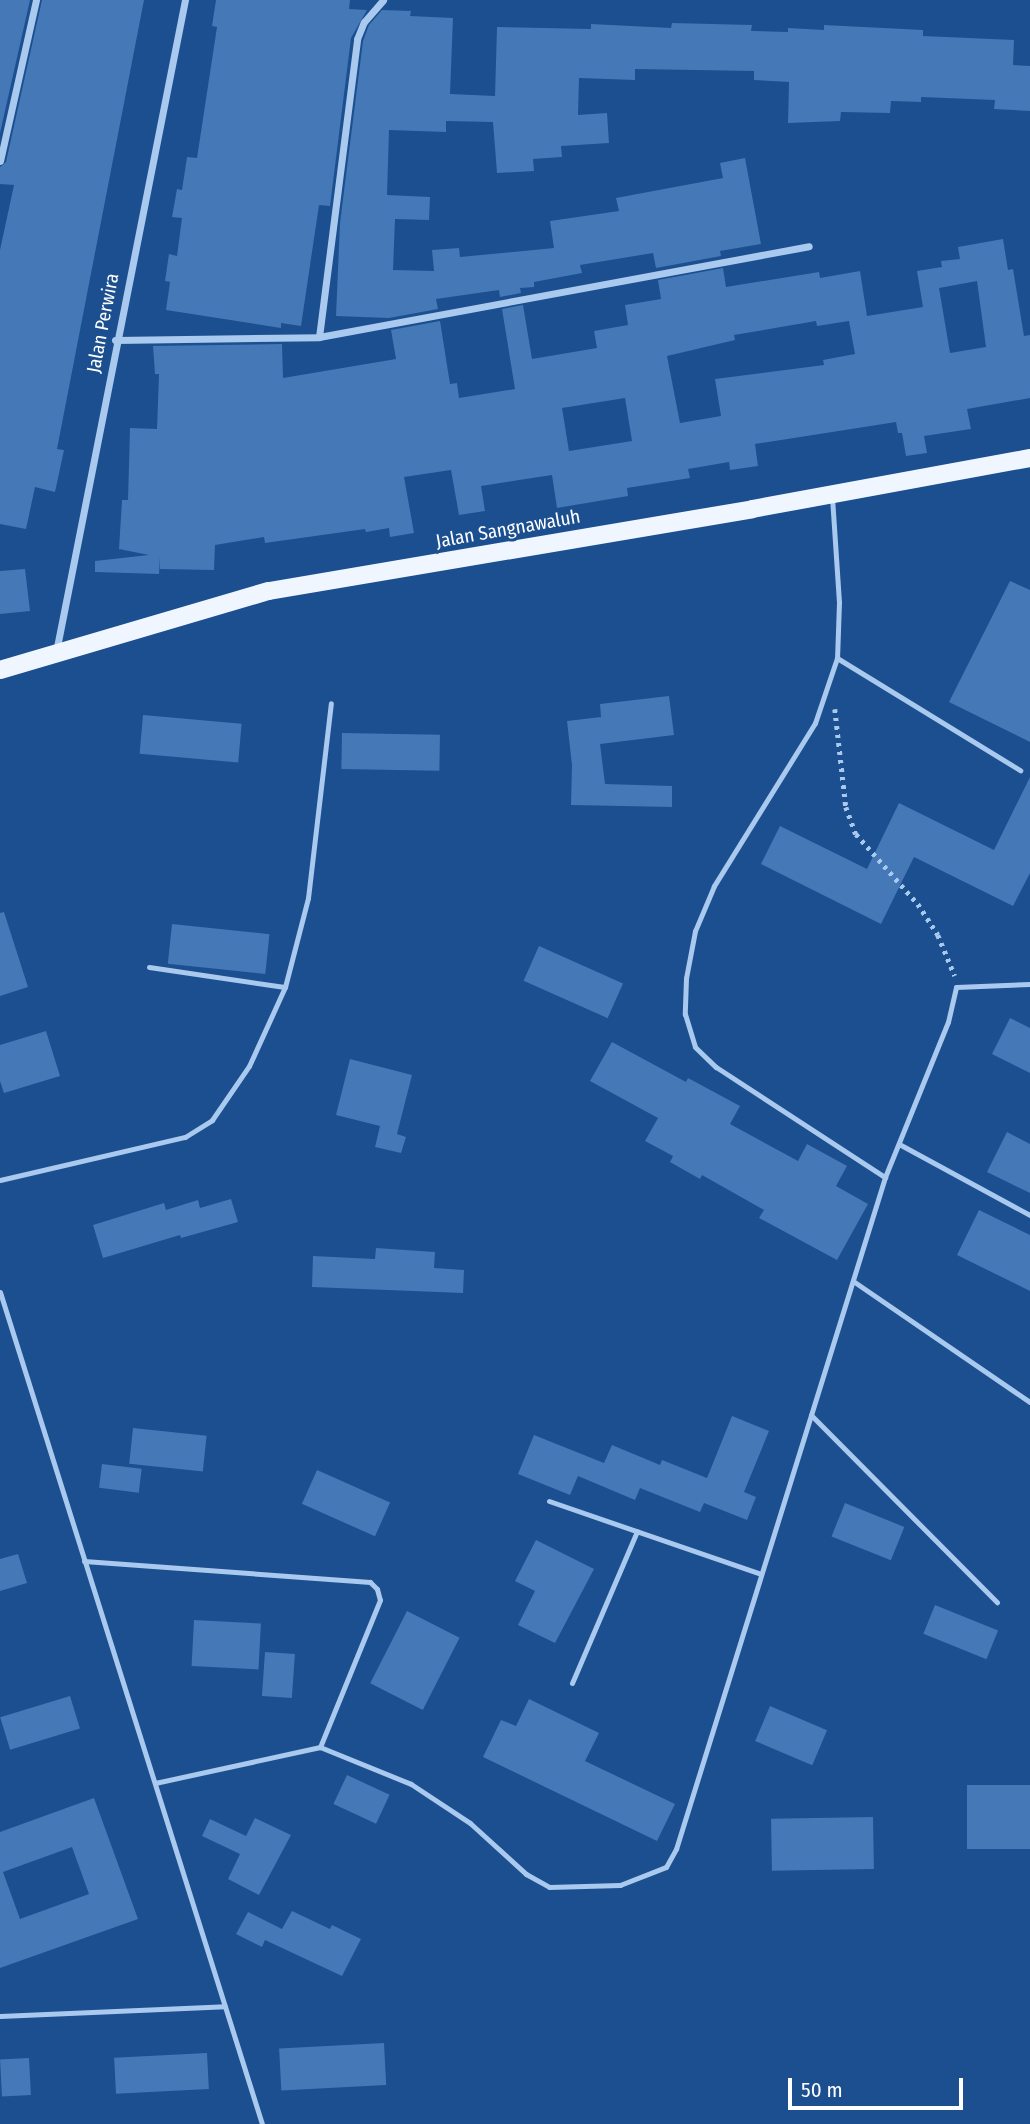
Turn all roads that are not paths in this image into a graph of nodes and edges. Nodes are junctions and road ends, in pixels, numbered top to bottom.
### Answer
1 (36, 0) edge
2 (185, 0) edge
3 (383, 0) edge
4 (0, 161) edge
5 (809, 246) dead end
6 (319, 337) junction
7 (116, 340) junction
8 (1030, 458) edge
9 (832, 494) junction
10 (56, 653) junction
11 (837, 658) junction
12 (0, 670) edge
13 (331, 703) dead end
14 (1020, 770) dead end
15 (149, 967) dead end
16 (1030, 984) edge
17 (285, 987) junction
18 (899, 1144) junction
19 (886, 1177) junction
20 (0, 1180) edge
21 (1030, 1215) edge
22 (853, 1281) junction
23 (0, 1293) edge
24 (1030, 1402) edge
25 (811, 1415) junction
26 (549, 1501) dead end
27 (637, 1531) junction
28 (84, 1561) junction
29 (761, 1574) junction
30 (997, 1602) dead end
31 (572, 1683) dead end
32 (320, 1747) junction
33 (155, 1783) junction
34 (225, 2006) junction
35 (0, 2015) edge
36 (262, 2124) edge

1 - 4 street
2 - 7 street, Jalan Perwira
3 - 6 street
5 - 6 street
6 - 7 street
7 - 10 street, Jalan Perwira
8 - 9 main road, Jalan Sangnawaluh
9 - 10 main road, Jalan Sangnawaluh
9 - 11 lane
10 - 12 main road, Jalan Sangnawaluh
11 - 14 lane
11 - 19 lane
13 - 17 lane
15 - 17 lane
16 - 18 lane
17 - 20 lane
18 - 19 lane
18 - 21 lane
19 - 22 lane
22 - 24 lane
22 - 25 lane
23 - 28 lane
25 - 29 lane
25 - 30 lane
26 - 27 lane
27 - 29 lane
27 - 31 lane
28 - 32 lane
28 - 33 lane
29 - 32 lane
32 - 33 lane
33 - 34 lane
34 - 35 lane
34 - 36 lane

